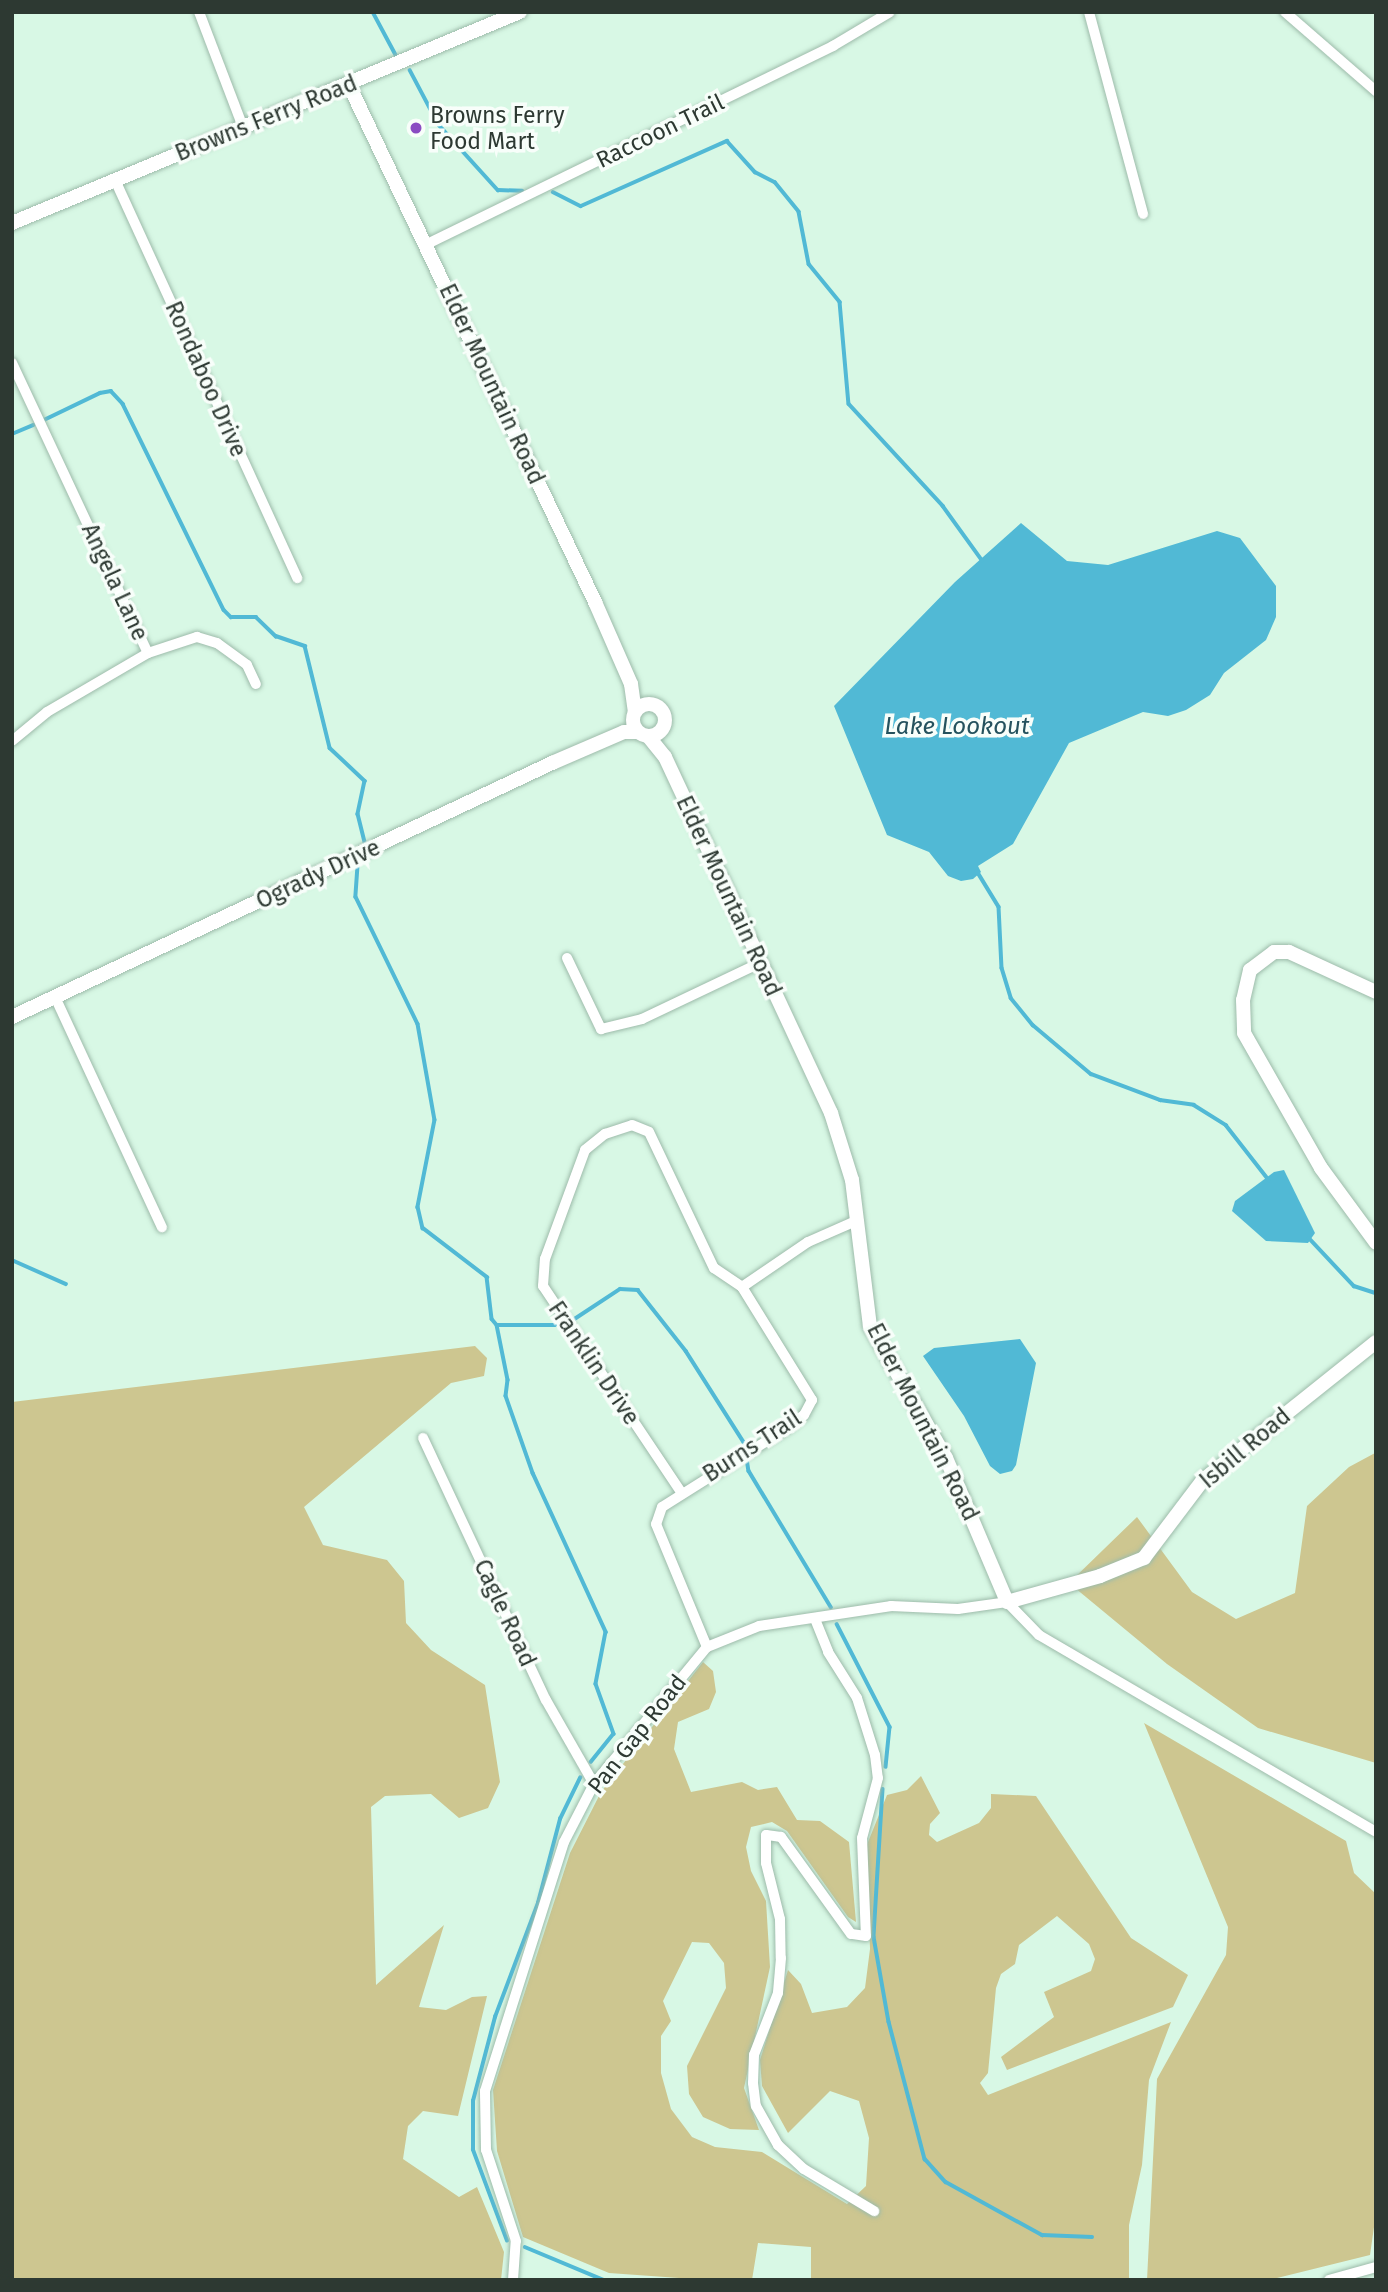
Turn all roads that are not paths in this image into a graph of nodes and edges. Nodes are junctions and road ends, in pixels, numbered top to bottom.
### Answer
1 (199, 12) edge
2 (890, 12) edge
3 (1089, 12) edge
4 (1285, 12) edge
5 (512, 14) edge
6 (349, 85) junction
7 (1376, 91) edge
8 (243, 127) junction
9 (115, 180) junction
10 (1143, 214) dead end
11 (12, 223) edge
12 (427, 244) junction
13 (12, 363) edge
14 (297, 578) dead end
15 (148, 653) junction
16 (256, 684) dead end
17 (631, 684) junction
18 (653, 705) junction
19 (635, 726) junction
20 (662, 730) junction
21 (12, 741) edge
22 (665, 757) junction
23 (567, 958) dead end
24 (760, 963) junction
25 (1376, 992) edge
26 (55, 997) junction
27 (12, 1017) edge
28 (858, 1220) junction
29 (162, 1227) dead end
30 (1376, 1243) edge
31 (742, 1287) junction
32 (1376, 1342) edge
33 (423, 1438) dead end
34 (681, 1492) junction
35 (1007, 1602) junction
36 (815, 1619) junction
37 (707, 1647) junction
38 (594, 1784) junction
39 (1376, 1832) edge
40 (874, 2211) dead end
41 (1376, 2267) edge
42 (513, 2280) edge
43 (1329, 2280) edge

1 - 8 street
2 - 12 street, Raccoon Trail
3 - 10 street
4 - 7 street
5 - 6 street, Browns Ferry Road
6 - 8 street, Browns Ferry Road
6 - 12 street, Elder Mountain Road
8 - 9 street, Browns Ferry Road
9 - 11 street, Browns Ferry Road
9 - 14 street, Rondaboo Drive
12 - 17 street, Elder Mountain Road
13 - 15 street, Angela Lane
15 - 16 street
15 - 21 street, Angela Lane
17 - 18 street, Elder Mountain Road
17 - 19 street, Elder Mountain Road
18 - 19 street
18 - 20 street, Elder Mountain Road
19 - 20 street
19 - 22 street, Elder Mountain Road
19 - 26 street, Ogrady Drive
20 - 22 street, Elder Mountain Road
22 - 24 street, Elder Mountain Road
23 - 24 street
24 - 28 street, Elder Mountain Road
25 - 30 street
26 - 27 street, Ogrady Drive
26 - 29 street
28 - 31 street
28 - 35 street, Elder Mountain Road
31 - 34 street, Burns Trail
31 - 34 street, Franklin Drive
32 - 35 street, Isbill Road
33 - 38 street, Cagle Road
34 - 37 street
35 - 36 street, Pan Gap Road
35 - 39 street, Elder Mountain Road
36 - 37 street, Pan Gap Road
36 - 40 street
37 - 38 street, Pan Gap Road
38 - 42 street, Pan Gap Road
41 - 43 street

